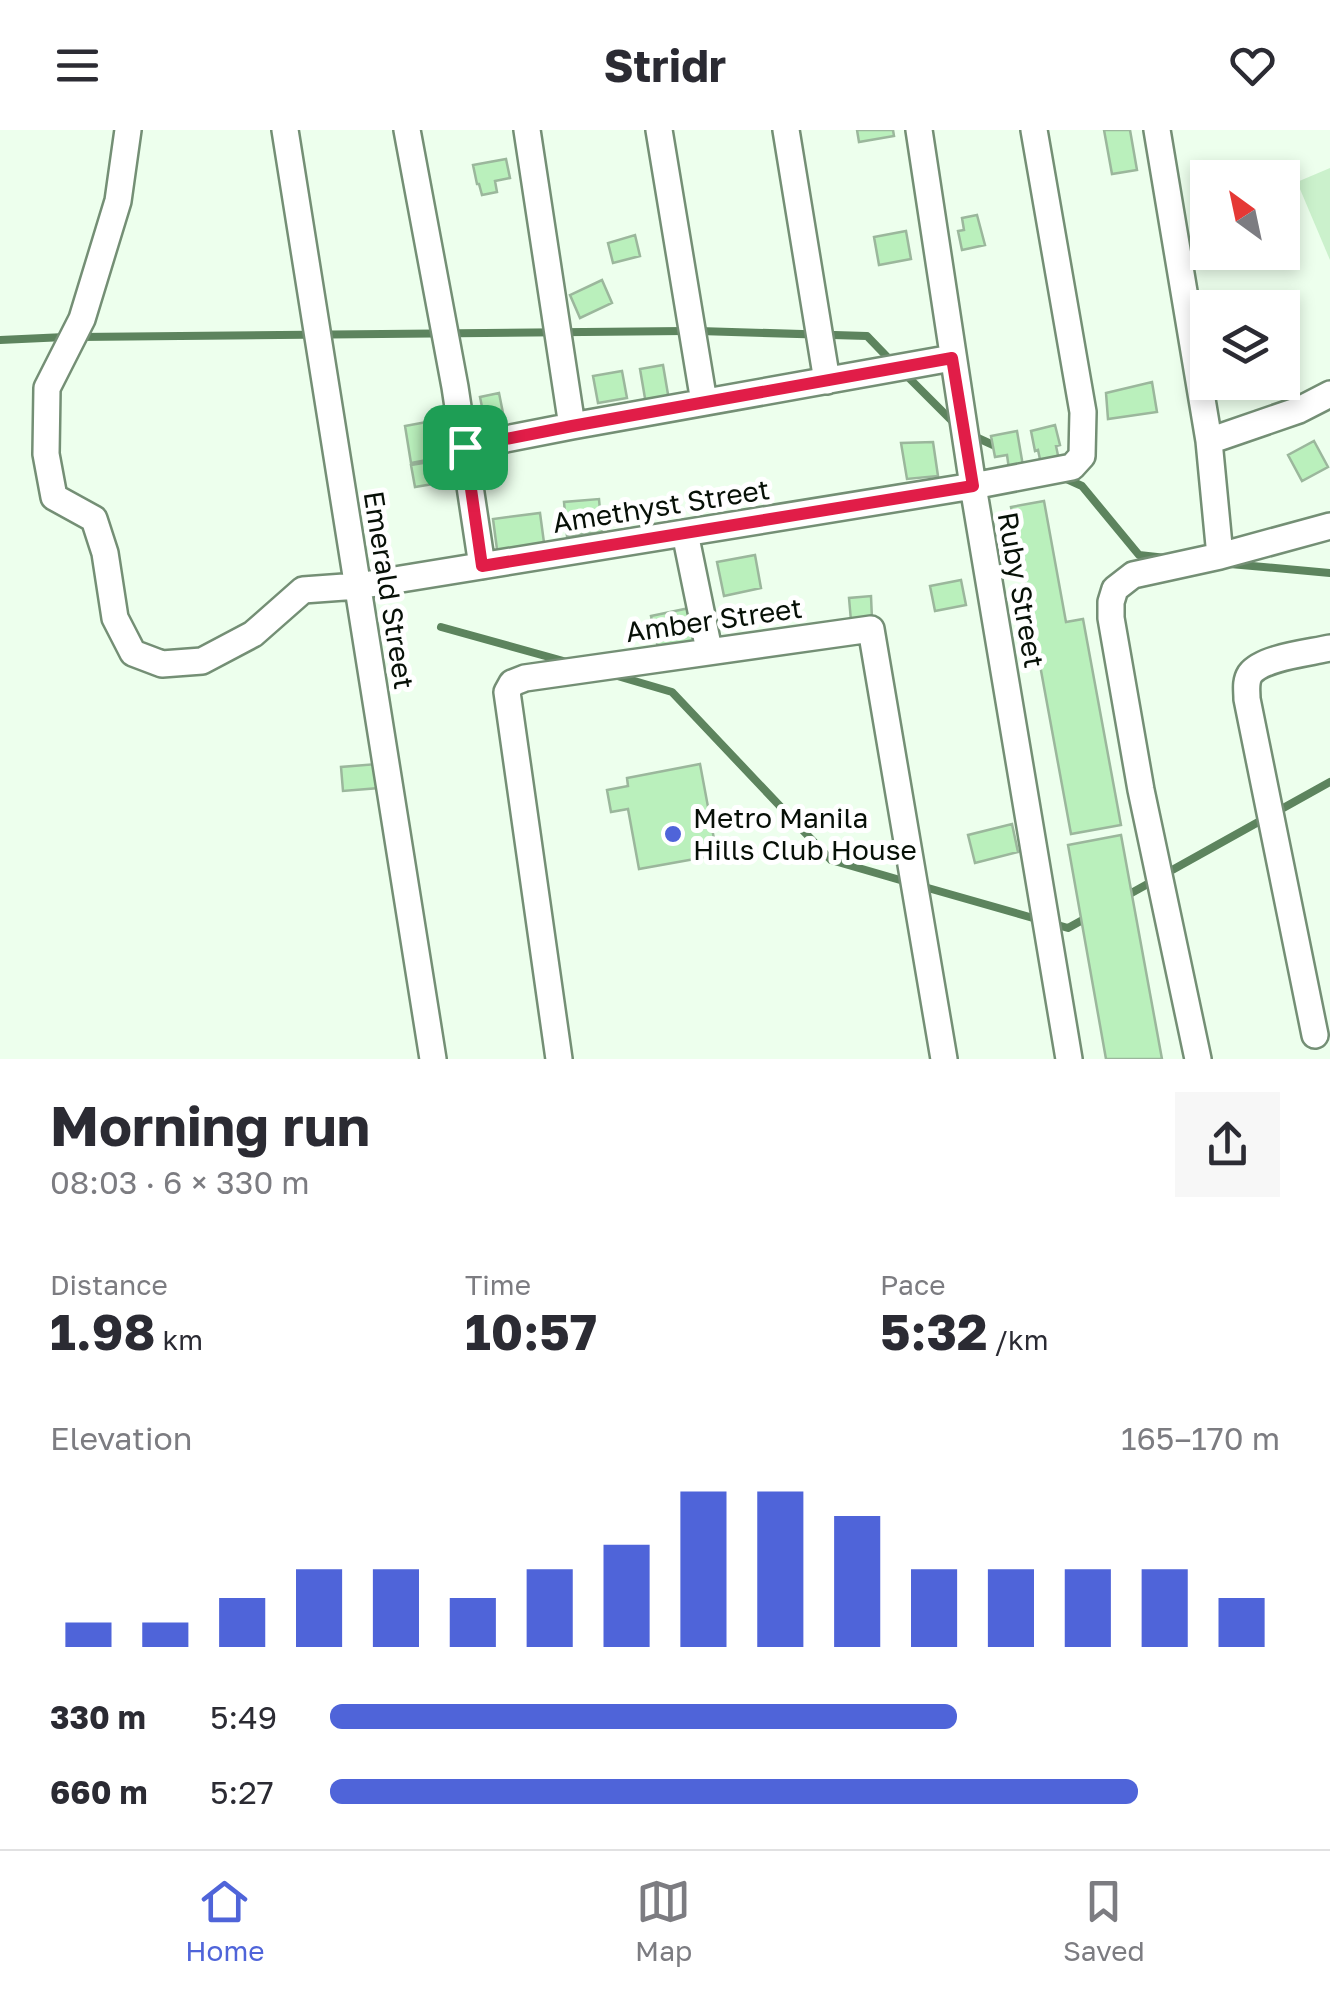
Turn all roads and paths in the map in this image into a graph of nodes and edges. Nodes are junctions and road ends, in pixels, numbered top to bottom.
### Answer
1 (128, 130) edge
2 (286, 130) edge
3 (407, 130) edge
4 (527, 130) edge
5 (660, 130) edge
6 (786, 130) edge
7 (918, 130) edge
8 (1034, 130) edge
9 (1158, 130) edge
10 (952, 358) junction
11 (827, 382) junction
12 (1330, 394) edge
13 (704, 402) junction
14 (572, 426) junction
15 (1209, 440) junction
16 (465, 447) junction
17 (973, 486) junction
18 (1330, 526) edge
19 (685, 533) junction
20 (1220, 556) junction
21 (482, 566) junction
22 (358, 586) junction
23 (1330, 648) edge
24 (709, 650) junction
25 (1315, 1035) dead end
26 (434, 1059) edge
27 (559, 1059) edge
28 (944, 1059) edge
29 (1070, 1059) edge
30 (1198, 1059) edge

1 - 22 street, Amethyst Street
2 - 22 street, Emerald Street
3 - 16 street
4 - 14 street
5 - 13 street
6 - 11 street
7 - 10 street, Ruby Street
8 - 17 street, Amethyst Street
9 - 15 street
10 - 11 street
10 - 17 street, Ruby Street
11 - 13 street
12 - 15 street
13 - 14 street
14 - 16 street
15 - 20 street
16 - 21 street
17 - 19 street, Amethyst Street
17 - 29 street, Ruby Street
18 - 20 street
19 - 21 street, Amethyst Street
19 - 24 street
20 - 30 street
21 - 22 street, Amethyst Street
22 - 26 street, Emerald Street
23 - 25 street
24 - 27 street, Amber Street
24 - 28 street, Amber Street

